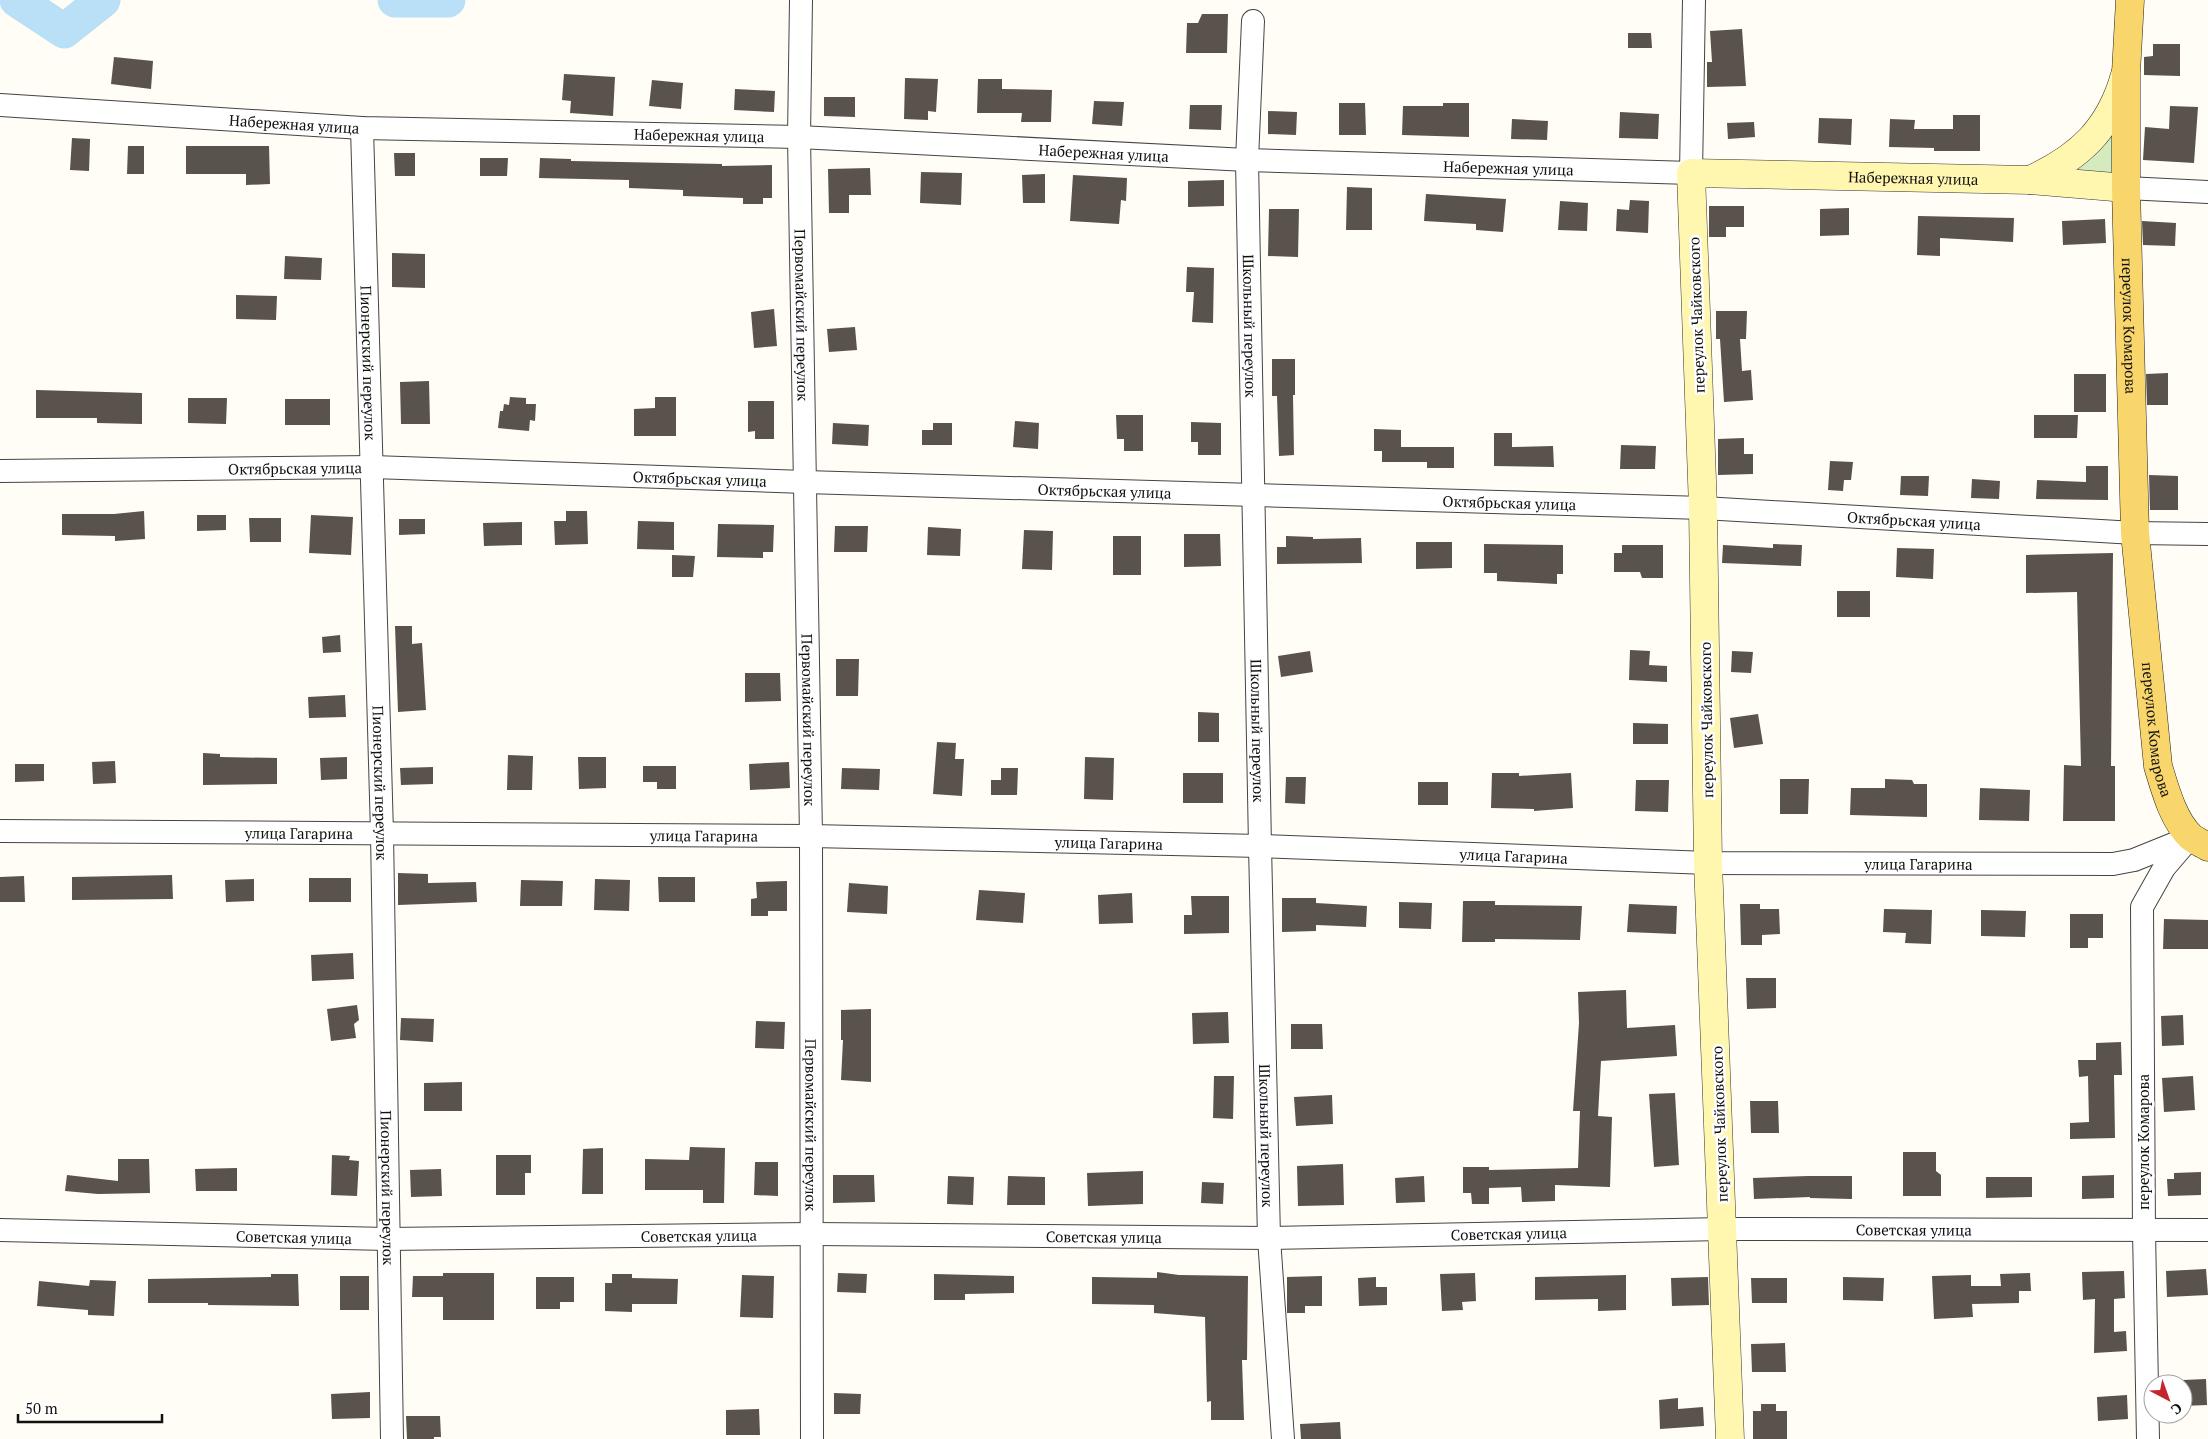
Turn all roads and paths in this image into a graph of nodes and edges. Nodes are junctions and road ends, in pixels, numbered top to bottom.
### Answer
1 (801, 0) edge
2 (1694, 0) edge
3 (2130, 0) edge
4 (1253, 21) dead end
5 (2126, 73) junction
6 (0, 105) edge
7 (362, 128) junction
8 (800, 138) junction
9 (1247, 160) junction
10 (1691, 173) junction
11 (2030, 180) junction
12 (2126, 188) junction
13 (2208, 192) edge
14 (373, 467) junction
15 (0, 472) edge
16 (805, 482) junction
17 (1253, 494) junction
18 (1703, 508) junction
19 (2136, 533) junction
20 (2208, 534) edge
21 (0, 831) edge
22 (382, 832) junction
23 (811, 836) junction
24 (2199, 842) edge
25 (1260, 846) junction
26 (1708, 863) junction
27 (1723, 1229) junction
28 (0, 1230) edge
29 (2208, 1230) edge
30 (2144, 1231) junction
31 (813, 1234) junction
32 (1269, 1238) junction
33 (387, 1239) junction
34 (392, 1439) edge
35 (812, 1439) edge
36 (1282, 1439) edge
37 (1730, 1439) edge
38 (2148, 1439) edge

1 - 8 street, Первомайский переулок
2 - 10 street, переулок Чайковского
3 - 5 main road, переулок Комарова
4 - 9 street, Школьный переулок
5 - 11 street
5 - 12 main road, переулок Комарова
6 - 7 street, Набережная улица
7 - 8 street, Набережная улица
7 - 14 street, Пионерский переулок
8 - 9 street, Набережная улица
8 - 16 street, Первомайский переулок
9 - 10 street, Набережная улица
9 - 17 street, Школьный переулок
10 - 11 street, Набережная улица
10 - 18 street, переулок Чайковского
11 - 12 street, Набережная улица
12 - 13 street, Набережная улица
12 - 19 main road, переулок Комарова
14 - 15 street, Октябрьская улица
14 - 16 street, Октябрьская улица
14 - 22 street, Пионерский переулок
16 - 17 street, Октябрьская улица
16 - 23 street, Первомайский переулок
17 - 18 street, Октябрьская улица
17 - 25 street, Школьный переулок
18 - 19 street, Октябрьская улица
18 - 26 street, переулок Чайковского
19 - 20 street, Октябрьская улица
19 - 24 main road, переулок Комарова
21 - 22 street, улица Гагарина
22 - 23 street, улица Гагарина
22 - 33 street, Пионерский переулок
23 - 25 street, улица Гагарина
23 - 31 street, Первомайский переулок
24 - 26 street, улица Гагарина
24 - 30 street, переулок Комарова
25 - 26 street, улица Гагарина
25 - 32 street, Школьный переулок
26 - 27 street, переулок Чайковского
27 - 30 street, Советская улица
27 - 32 street, Советская улица
27 - 37 street, переулок Чайковского
28 - 33 street, Советская улица
29 - 30 street, Советская улица
30 - 38 street, переулок Комарова
31 - 32 street, Советская улица
31 - 33 street, Советская улица
31 - 35 street, Первомайский переулок
32 - 36 street, Школьный переулок
33 - 34 street, Пионерский переулок

